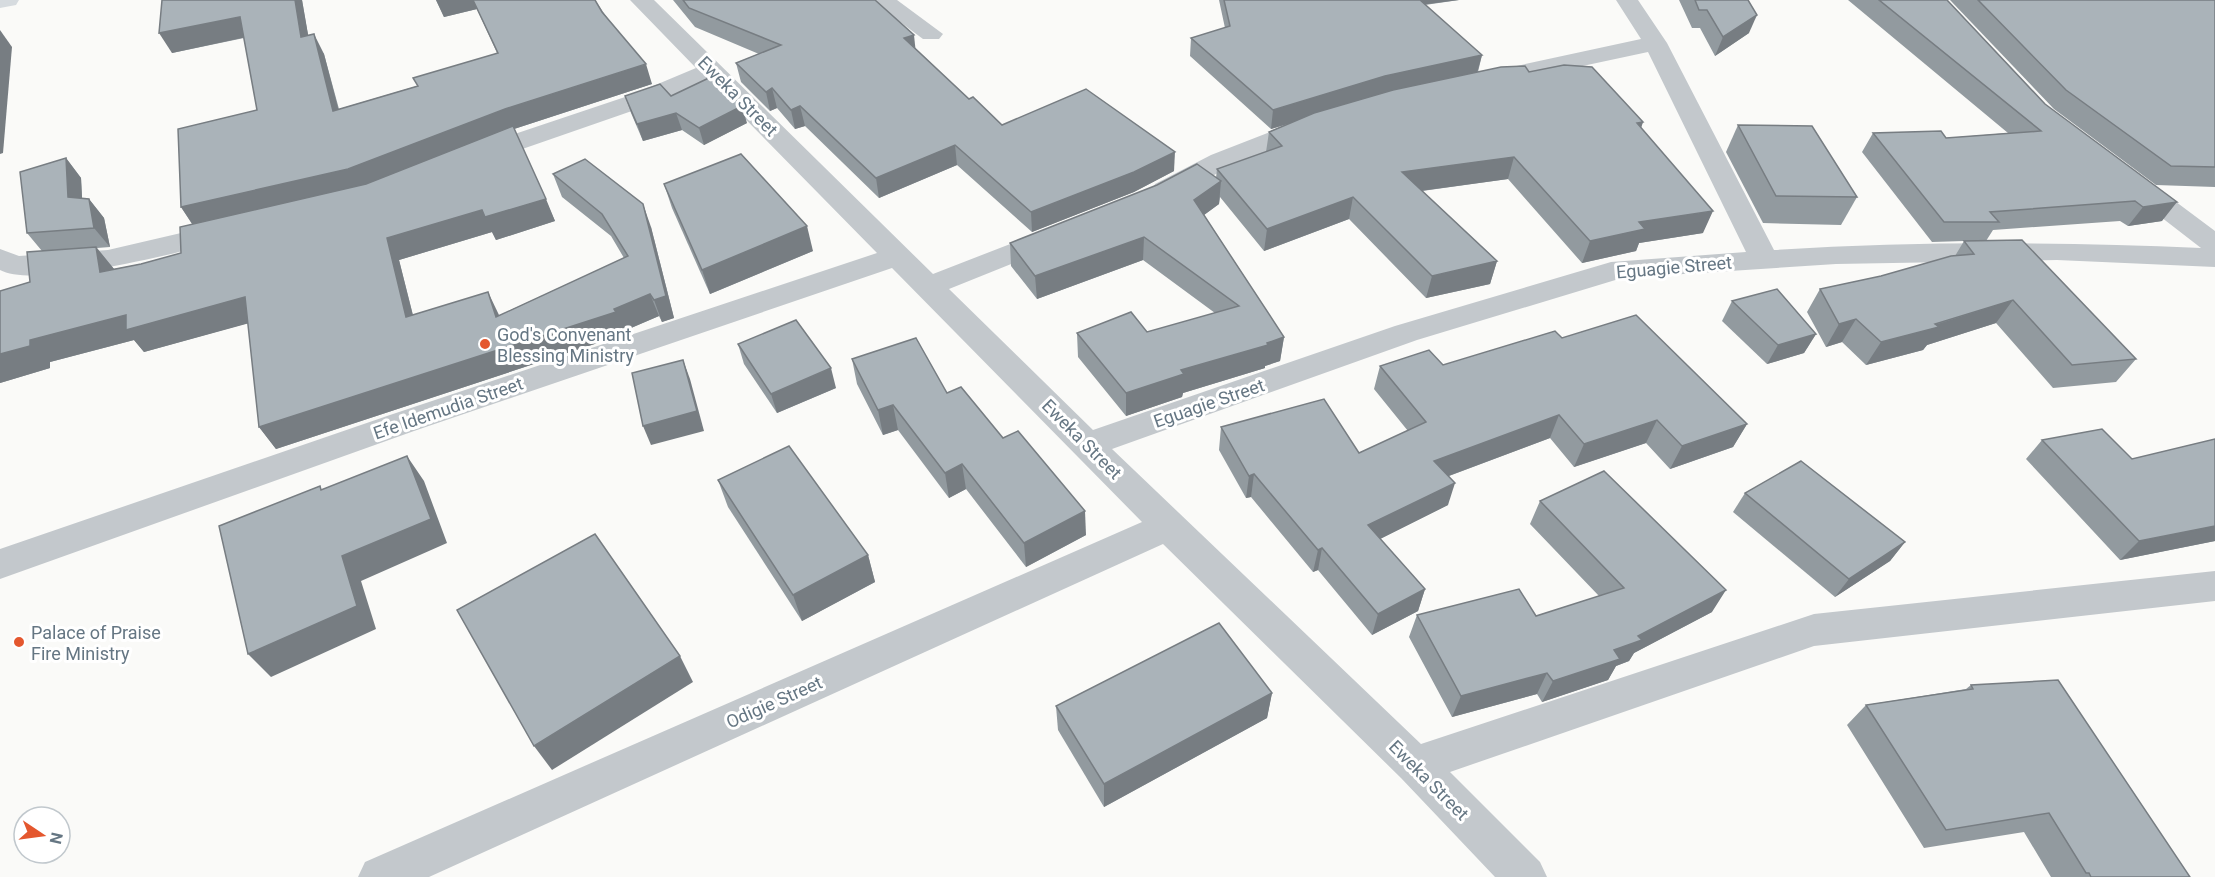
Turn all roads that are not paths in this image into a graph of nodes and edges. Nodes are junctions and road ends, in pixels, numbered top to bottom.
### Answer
1 (8, 0) edge
2 (641, 0) edge
3 (882, 0) edge
4 (1627, 0) edge
5 (0, 1) edge
6 (931, 34) dead end
7 (1655, 43) junction
8 (713, 70) junction
9 (1462, 85) edge
10 (1332, 119) edge
11 (453, 165) edge
12 (2120, 173) edge
13 (1145, 200) edge
14 (244, 227) edge
15 (1069, 231) edge
16 (2215, 245) edge
17 (897, 256) junction
18 (0, 258) edge
19 (2215, 258) edge
20 (1765, 260) junction
21 (928, 286) junction
22 (1088, 445) junction
23 (1168, 526) junction
24 (0, 564) edge
25 (2215, 586) edge
26 (1415, 765) junction
27 (380, 877) edge
28 (1525, 877) edge

1 - 5 main road
2 - 8 street, Eweka Street
3 - 6 street
4 - 7 street
7 - 9 street
7 - 20 street
8 - 11 street
8 - 17 street, Eweka Street
10 - 13 street
12 - 16 street
14 - 18 street
15 - 21 street
17 - 21 street, Eweka Street
17 - 24 street, Efe Idemudia Street
19 - 20 street, Eguagie Street
20 - 22 street, Eguagie Street
21 - 22 street, Eweka Street
22 - 23 street, Eweka Street
23 - 26 street, Eweka Street
23 - 27 street, Odigie Street
25 - 26 street
26 - 28 street, Eweka Street

